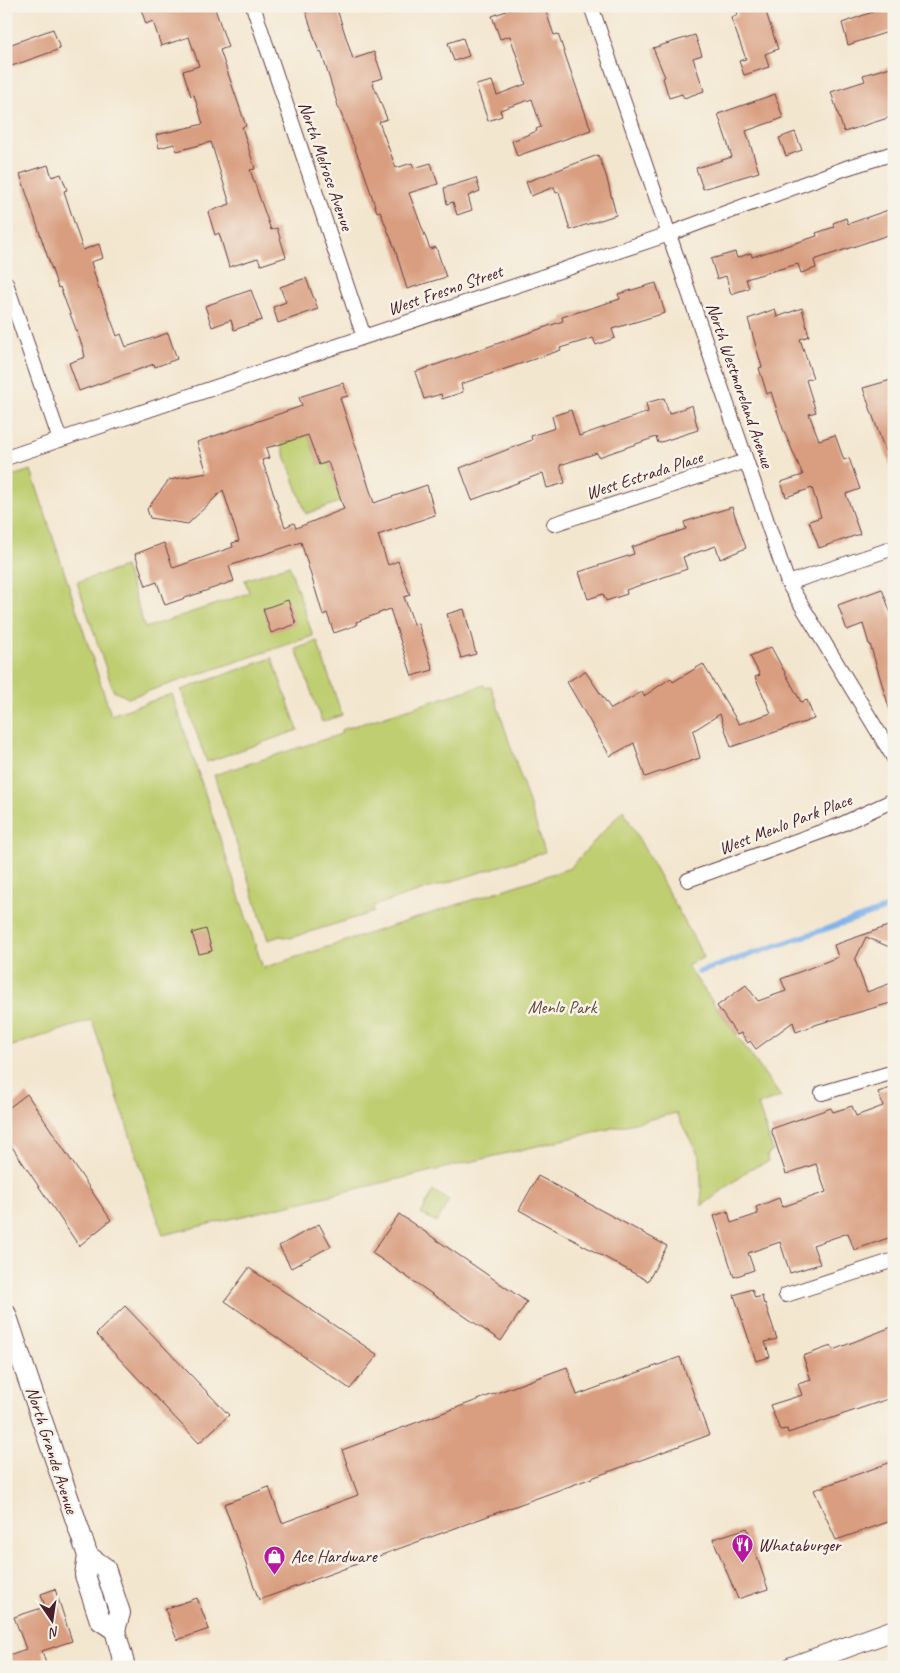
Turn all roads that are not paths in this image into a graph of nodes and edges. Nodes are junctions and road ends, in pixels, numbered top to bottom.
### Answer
1 (253, 6) edge
2 (591, 6) edge
3 (894, 153) edge
4 (669, 234) junction
5 (6, 283) edge
6 (364, 337) junction
7 (60, 440) junction
8 (6, 458) edge
9 (746, 461) junction
10 (554, 524) dead end
11 (894, 548) edge
12 (788, 583) junction
13 (894, 758) edge
14 (894, 800) edge
15 (688, 880) dead end
16 (894, 1072) edge
17 (822, 1093) dead end
18 (894, 1260) edge
19 (786, 1295) dead end
20 (6, 1314) edge
21 (894, 1630) edge
22 (805, 1665) edge
23 (125, 1667) edge

1 - 6 street, North Melrose Avenue
2 - 4 street, North Westmoreland Avenue
3 - 4 street, West Fresno Street
4 - 6 street, West Fresno Street
4 - 9 street, North Westmoreland Avenue
5 - 7 street
6 - 7 street, West Fresno Street
7 - 8 street, West Fresno Street
9 - 10 street, West Estrada Place
9 - 12 street, North Westmoreland Avenue
11 - 12 street
12 - 13 street, North Westmoreland Avenue
14 - 15 street, West Menlo Park Place
16 - 17 street
18 - 19 street
20 - 23 main road, North Grande Avenue
21 - 22 main road

